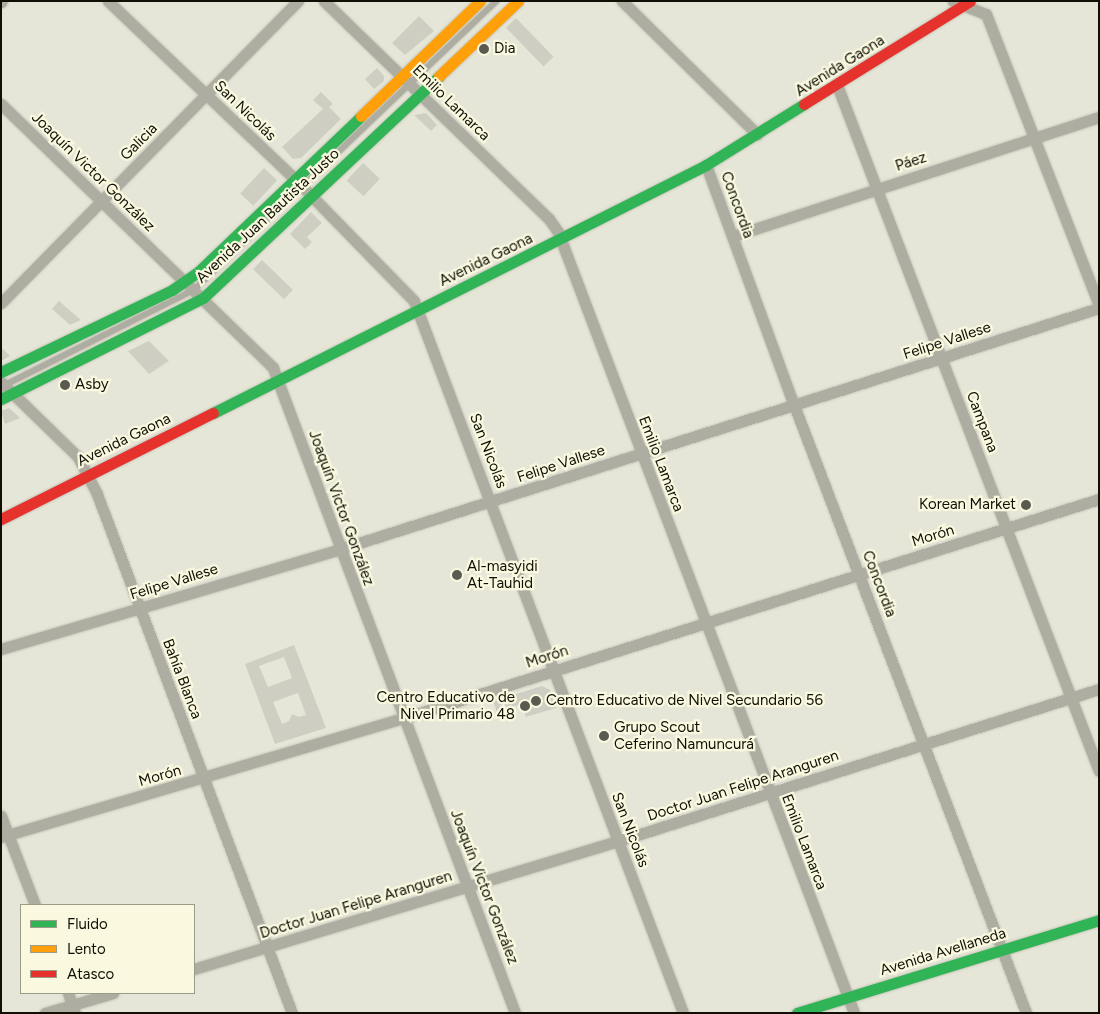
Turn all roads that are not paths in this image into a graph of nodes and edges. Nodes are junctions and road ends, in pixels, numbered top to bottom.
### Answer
1 (108, 1) edge
2 (298, 1) edge
3 (324, 1) edge
4 (480, 1) edge
5 (496, 1) edge
6 (518, 1) edge
7 (622, 1) edge
8 (962, 3) edge
9 (402, 76) junction
10 (411, 84) junction
11 (838, 85) junction
12 (419, 93) junction
13 (207, 96) junction
14 (1, 104) edge
15 (1099, 117) edge
16 (758, 134) junction
17 (1034, 138) junction
18 (706, 165) junction
19 (295, 180) junction
20 (877, 188) junction
21 (308, 193) junction
22 (101, 201) junction
23 (733, 236) junction
24 (561, 240) junction
25 (190, 286) junction
26 (203, 298) junction
27 (1, 303) edge
28 (1099, 307) edge
29 (418, 310) junction
30 (942, 359) junction
31 (1, 372) edge
32 (279, 380) junction
33 (5, 387) edge
34 (1, 399) edge
35 (794, 405) junction
36 (641, 454) junction
37 (87, 475) junction
38 (1099, 499) edge
39 (491, 502) junction
40 (1, 519) edge
41 (1006, 529) junction
42 (340, 549) junction
43 (859, 574) junction
44 (139, 609) junction
45 (705, 623) junction
46 (1, 649) edge
47 (554, 671) junction
48 (1099, 689) edge
49 (1071, 698) junction
50 (404, 718) junction
51 (923, 744) junction
52 (1099, 770) edge
53 (204, 779) junction
54 (769, 793) junction
55 (1, 816) edge
56 (5, 836) edge
57 (618, 841) junction
58 (468, 887) junction
59 (35, 904) edge
60 (1099, 920) edge
61 (267, 947) junction
62 (1002, 949) junction
63 (195, 969) edge
64 (68, 994) edge
65 (111, 994) edge
66 (848, 997) junction
67 (74, 1009) edge
68 (45, 1013) edge
69 (292, 1013) edge
70 (516, 1013) edge
71 (683, 1013) edge
72 (797, 1013) edge
73 (854, 1013) edge
74 (1026, 1013) edge

1 - 13 street, San Nicolás
2 - 13 street, Galicia
3 - 9 street, Emilio Lamarca
4 - 9 main road, Avenida Juan Bautista Justo
5 - 10 lane
6 - 12 main road, Avenida Juan Bautista Justo
7 - 16 street
8 - 11 main road, Avenida Gaona
8 - 17 street
9 - 10 street, Emilio Lamarca
9 - 19 main road, Avenida Juan Bautista Justo
10 - 12 street, Emilio Lamarca
10 - 21 lane
11 - 16 main road, Avenida Gaona
11 - 20 street, Campana
12 - 21 main road, Avenida Juan Bautista Justo
12 - 24 street, Emilio Lamarca
13 - 19 street, San Nicolás
13 - 22 street, Galicia
14 - 22 street, Joaquín Victor González
15 - 17 street, Páez
16 - 18 main road, Avenida Gaona
17 - 20 street, Páez
17 - 28 street
18 - 23 street, Concordia
18 - 24 main road, Avenida Gaona
19 - 21 street, San Nicolás
19 - 25 main road, Avenida Juan Bautista Justo
20 - 23 street, Páez
20 - 30 street, Campana
21 - 25 lane
21 - 26 main road, Avenida Juan Bautista Justo
21 - 29 street, San Nicolás
22 - 25 street, Joaquín Victor González
22 - 27 street, Galicia
23 - 35 street, Concordia
24 - 29 main road, Avenida Gaona
24 - 36 street, Emilio Lamarca
25 - 26 street, Joaquín Victor González
25 - 31 main road, Avenida Juan Bautista Justo
25 - 33 lane
26 - 32 street, Joaquín Victor González
26 - 33 main road, Avenida Juan Bautista Justo
28 - 30 street, Felipe Vallese
29 - 32 main road, Avenida Gaona
29 - 39 street, San Nicolás
30 - 35 street, Felipe Vallese
30 - 41 street, Campana
32 - 37 main road, Avenida Gaona
32 - 42 street, Joaquín Victor González
33 - 34 main road, Avenida Juan Bautista Justo
33 - 37 street, Bahía Blanca
35 - 36 street, Felipe Vallese
35 - 43 street, Concordia
36 - 39 street, Felipe Vallese
36 - 45 street, Emilio Lamarca
37 - 40 main road, Avenida Gaona
37 - 44 street, Bahía Blanca
38 - 41 street, Morón
39 - 42 street, Felipe Vallese
39 - 47 street, San Nicolás
41 - 43 street, Morón
41 - 49 street, Campana
42 - 44 street, Felipe Vallese
42 - 50 street, Joaquín Victor González
43 - 45 street, Morón
43 - 51 street, Concordia
44 - 46 street, Felipe Vallese
44 - 53 street, Bahía Blanca
45 - 47 street, Morón
45 - 54 street, Emilio Lamarca
47 - 50 street, Morón
47 - 57 street, San Nicolás
48 - 49 street, Doctor Juan Felipe Aranguren
49 - 51 street, Doctor Juan Felipe Aranguren
49 - 52 street, Campana
50 - 53 street, Morón
50 - 58 street, Joaquín Victor González
51 - 54 street, Doctor Juan Felipe Aranguren
51 - 62 street, Concordia
53 - 56 street, Morón
53 - 61 street, Bahía Blanca
54 - 57 street, Doctor Juan Felipe Aranguren
54 - 66 street, Emilio Lamarca
55 - 56 street
56 - 59 street
57 - 58 street, Doctor Juan Felipe Aranguren
57 - 71 street, San Nicolás
58 - 61 street, Doctor Juan Felipe Aranguren
58 - 70 street, Joaquín Victor González
60 - 62 main road, Avenida Avellaneda
61 - 63 street, Doctor Juan Felipe Aranguren
61 - 69 street, Bahía Blanca
62 - 66 main road, Avenida Avellaneda
62 - 74 street, Concordia
64 - 67 street
65 - 67 street
66 - 72 main road, Avenida Avellaneda
66 - 73 street, Emilio Lamarca
67 - 68 street

